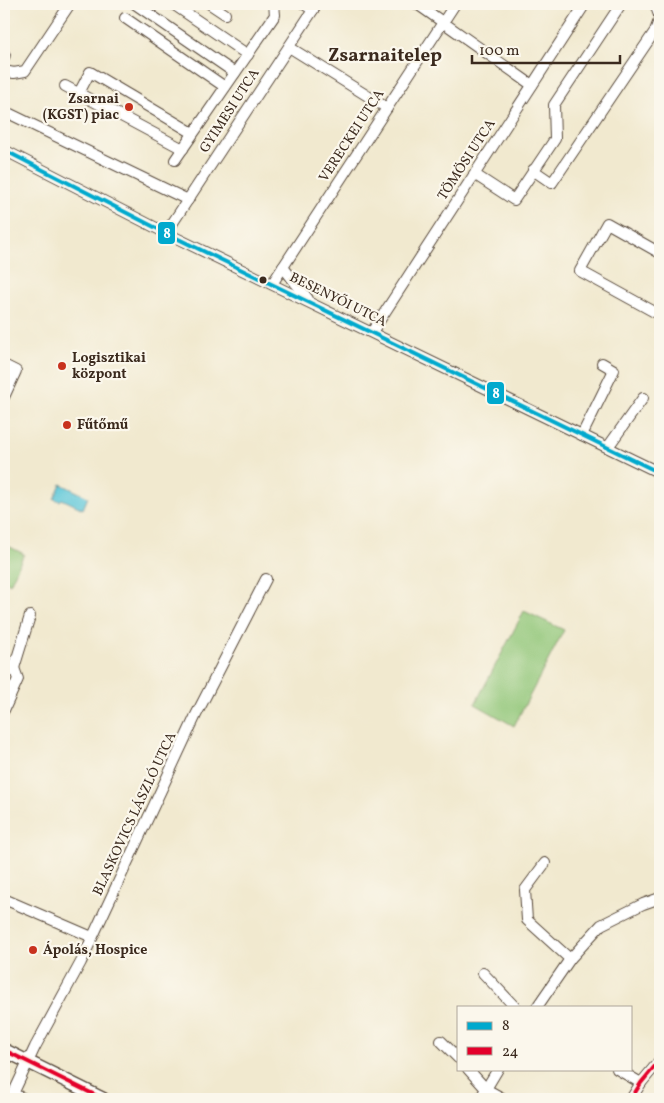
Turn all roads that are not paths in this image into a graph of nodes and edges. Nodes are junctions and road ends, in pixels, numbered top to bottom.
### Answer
1 (70, 4) edge
2 (136, 4) edge
3 (173, 4) edge
4 (210, 4) edge
5 (274, 4) edge
6 (304, 4) edge
7 (417, 4) edge
8 (455, 4) edge
9 (585, 4) edge
10 (621, 4) edge
11 (654, 4) edge
12 (315, 7) edge
13 (225, 14) dead end
14 (125, 18) dead end
15 (443, 21) junction
16 (289, 46) junction
17 (248, 54) junction
18 (4, 71) edge
19 (235, 73) junction
20 (532, 85) junction
21 (65, 86) dead end
22 (225, 87) junction
23 (78, 93) junction
24 (387, 108) junction
25 (4, 111) edge
26 (193, 133) junction
27 (182, 149) junction
28 (4, 150) edge
29 (174, 160) dead end
30 (533, 170) junction
31 (474, 174) junction
32 (188, 200) junction
33 (166, 233) junction
34 (660, 253) edge
35 (283, 267) junction
36 (272, 284) junction
37 (310, 302) junction
38 (660, 315) edge
39 (372, 332) junction
40 (602, 363) dead end
41 (4, 366) edge
42 (4, 397) edge
43 (643, 398) dead end
44 (582, 435) junction
45 (608, 447) junction
46 (660, 473) edge
47 (266, 579) dead end
48 (30, 616) dead end
49 (4, 664) edge
50 (14, 668) junction
51 (4, 710) edge
52 (545, 863) dead end
53 (4, 898) edge
54 (660, 898) edge
55 (92, 937) junction
56 (570, 958) junction
57 (483, 973) dead end
58 (514, 1006) edge
59 (537, 1006) edge
60 (441, 1041) dead end
61 (4, 1050) edge
62 (457, 1057) edge
63 (660, 1060) edge
64 (28, 1061) junction
65 (469, 1070) edge
66 (497, 1070) edge
67 (619, 1070) edge
68 (641, 1083) junction
69 (486, 1089) junction
70 (25, 1099) edge
71 (103, 1099) edge
72 (480, 1099) edge
73 (504, 1099) edge
74 (631, 1099) edge

1 - 18 street
2 - 19 street
3 - 17 street
4 - 13 street
5 - 17 street
6 - 12 street
7 - 15 street
8 - 15 street, VERECKEI UTCA
9 - 20 street, TÖMÖSI UTCA
10 - 30 street
11 - 30 street
12 - 16 street, GYIMESI UTCA
14 - 22 street
15 - 20 street
15 - 24 street, VERECKEI UTCA
16 - 24 street
16 - 32 street, GYIMESI UTCA
17 - 19 street
19 - 22 street
20 - 31 street, TÖMÖSI UTCA
21 - 23 street
22 - 26 street
23 - 26 street
23 - 27 street
24 - 35 street, VERECKEI UTCA
25 - 32 street
26 - 27 street
27 - 29 street
28 - 33 street, BESENYŐI UTCA
30 - 31 street
31 - 39 street, TÖMÖSI UTCA
32 - 33 street, GYIMESI UTCA
33 - 36 street, BESENYŐI UTCA
34 - 38 street
35 - 36 street, VERECKEI UTCA
35 - 37 street
36 - 37 street, BESENYŐI UTCA
37 - 39 street, BESENYŐI UTCA
39 - 44 street, BESENYŐI UTCA
40 - 44 street
41 - 42 street
43 - 45 street
44 - 45 street, BESENYŐI UTCA
45 - 46 street, BESENYŐI UTCA
47 - 55 street, BLASKOVICS LÁSZLÓ UTCA
48 - 50 street
49 - 50 street
50 - 51 street
52 - 56 street
53 - 55 street
54 - 56 street
55 - 64 street, BLASKOVICS LÁSZLÓ UTCA
56 - 59 street
57 - 58 street
60 - 62 street
61 - 64 main road
63 - 68 street
64 - 70 street, BLASKOVICS LÁSZLÓ UTCA
64 - 71 main road
65 - 69 street
66 - 69 street
67 - 68 street
68 - 74 street
69 - 72 street
69 - 73 street

